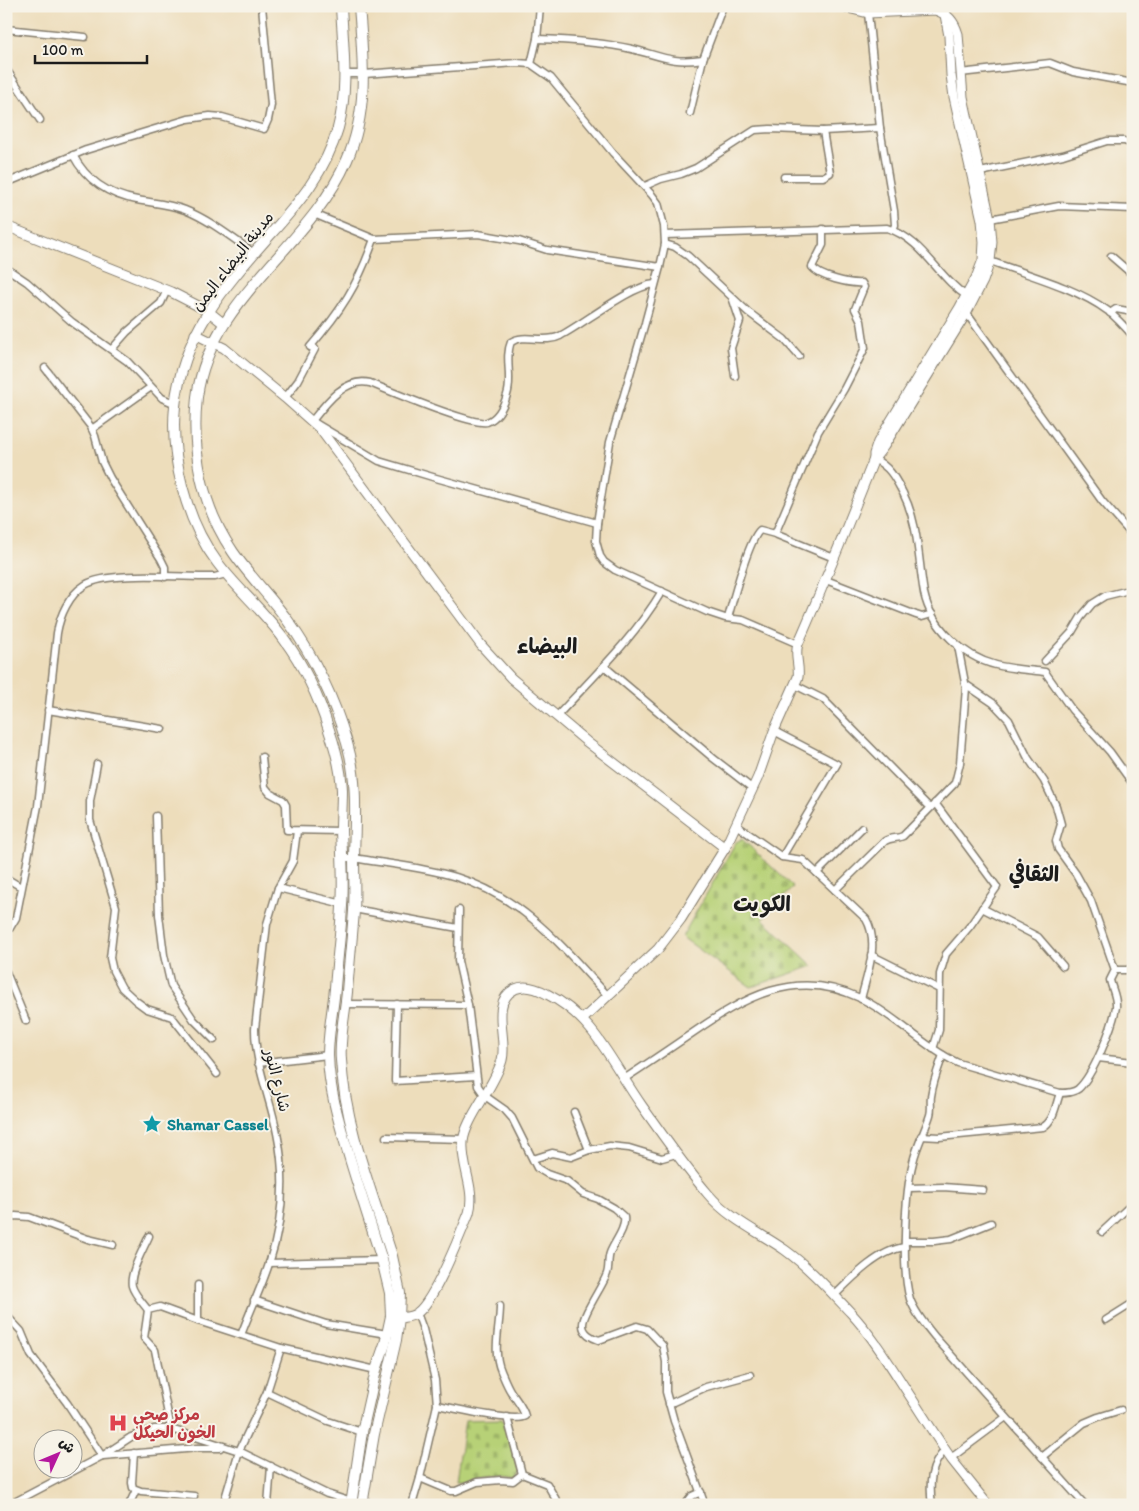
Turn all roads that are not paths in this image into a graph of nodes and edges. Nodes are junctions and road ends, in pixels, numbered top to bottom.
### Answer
1 (262, 6) edge
2 (340, 6) edge
3 (359, 6) edge
4 (540, 6) edge
5 (723, 6) edge
6 (840, 6) edge
7 (934, 8) edge
8 (947, 10) edge
9 (868, 13) junction
10 (6, 29) edge
11 (85, 37) dead end
12 (537, 39) junction
13 (703, 59) junction
14 (531, 64) junction
15 (6, 69) edge
16 (960, 73) junction
17 (345, 74) junction
18 (364, 74) junction
19 (1133, 83) edge
20 (690, 113) dead end
21 (40, 120) dead end
22 (880, 128) junction
23 (823, 131) junction
24 (1133, 144) edge
25 (73, 155) junction
26 (980, 172) junction
27 (784, 177) dead end
28 (6, 183) edge
29 (645, 186) junction
30 (1133, 209) edge
31 (314, 214) junction
32 (990, 219) junction
33 (6, 226) edge
34 (823, 229) junction
35 (893, 230) junction
36 (665, 235) junction
37 (374, 239) junction
38 (665, 244) junction
39 (254, 253) junction
40 (1110, 256) dead end
41 (990, 262) junction
42 (660, 267) junction
43 (6, 268) edge
44 (1133, 275) edge
45 (655, 284) junction
46 (167, 290) junction
47 (732, 297) junction
48 (970, 298) junction
49 (963, 310) junction
50 (208, 312) junction
51 (1133, 312) edge
52 (1110, 313) junction
53 (223, 323) junction
54 (196, 334) junction
55 (1133, 336) edge
56 (213, 342) junction
57 (112, 349) junction
58 (799, 356) dead end
59 (45, 368) dead end
60 (735, 376) dead end
61 (151, 387) junction
62 (285, 398) junction
63 (176, 404) junction
64 (312, 420) junction
65 (92, 429) junction
66 (874, 459) junction
67 (597, 523) junction
68 (776, 534) junction
69 (1133, 536) edge
70 (834, 558) junction
71 (240, 562) junction
72 (226, 574) junction
73 (165, 577) junction
74 (826, 580) junction
75 (1133, 589) edge
76 (662, 591) junction
77 (932, 614) junction
78 (728, 618) junction
79 (798, 644) junction
80 (958, 646) junction
81 (1045, 661) dead end
82 (604, 666) junction
83 (966, 684) junction
84 (795, 685) junction
85 (48, 710) junction
86 (557, 716) junction
87 (162, 729) dead end
88 (774, 731) junction
89 (262, 757) dead end
90 (97, 764) dead end
91 (1133, 784) edge
92 (753, 789) junction
93 (932, 806) junction
94 (156, 816) dead end
95 (736, 825) junction
96 (862, 828) dead end
97 (297, 831) junction
98 (341, 831) junction
99 (725, 848) junction
100 (782, 857) junction
101 (343, 858) junction
102 (354, 858) junction
103 (817, 873) junction
104 (6, 878) edge
105 (21, 887) junction
106 (278, 888) junction
107 (835, 890) junction
108 (342, 904) junction
109 (982, 908) junction
110 (354, 909) junction
111 (459, 910) dead end
112 (458, 928) junction
113 (6, 932) edge
114 (871, 955) junction
115 (1063, 966) dead end
116 (1130, 968) edge
117 (1115, 970) junction
118 (6, 972) edge
119 (1133, 976) edge
120 (938, 989) junction
121 (608, 996) junction
122 (861, 999) junction
123 (346, 1004) junction
124 (397, 1004) junction
125 (468, 1005) junction
126 (583, 1019) junction
127 (26, 1021) dead end
128 (214, 1040) dead end
129 (933, 1049) junction
130 (328, 1055) junction
131 (943, 1055) junction
132 (1098, 1058) junction
133 (1133, 1062) edge
134 (258, 1063) junction
135 (217, 1074) dead end
136 (476, 1076) junction
137 (624, 1079) junction
138 (1060, 1093) junction
139 (485, 1096) junction
140 (574, 1112) dead end
141 (921, 1136) junction
142 (386, 1137) dead end
143 (464, 1139) junction
144 (589, 1150) junction
145 (676, 1154) junction
146 (533, 1159) junction
147 (909, 1188) junction
148 (983, 1190) dead end
149 (1133, 1203) edge
150 (6, 1219) edge
151 (991, 1223) dead end
152 (1102, 1232) dead end
153 (149, 1236) dead end
154 (905, 1244) junction
155 (113, 1245) dead end
156 (382, 1260) junction
157 (269, 1263) junction
158 (198, 1284) dead end
159 (834, 1296) junction
160 (254, 1300) junction
161 (1133, 1303) edge
162 (500, 1306) dead end
163 (148, 1310) junction
164 (417, 1313) junction
165 (6, 1315) edge
166 (399, 1318) junction
167 (1106, 1320) dead end
168 (198, 1321) junction
169 (387, 1334) junction
170 (241, 1335) junction
171 (281, 1348) junction
172 (376, 1370) junction
173 (750, 1376) dead end
174 (267, 1392) junction
175 (669, 1404) junction
176 (437, 1405) junction
177 (1121, 1410) dead end
178 (507, 1417) junction
179 (1006, 1417) junction
180 (171, 1429) junction
181 (362, 1432) junction
182 (230, 1448) junction
183 (945, 1450) junction
184 (239, 1451) junction
185 (134, 1453) junction
186 (102, 1456) junction
187 (1042, 1457) junction
188 (951, 1458) junction
189 (271, 1466) junction
190 (522, 1474) junction
191 (420, 1478) junction
192 (136, 1490) junction
193 (701, 1492) junction
194 (194, 1496) dead end
195 (22, 1502) edge
196 (351, 1504) edge
197 (9, 1505) edge
198 (129, 1505) edge
199 (223, 1505) edge
200 (268, 1505) edge
201 (362, 1505) edge
202 (412, 1505) edge
203 (559, 1505) edge
204 (685, 1505) edge
205 (705, 1505) edge
206 (932, 1505) edge
207 (988, 1505) edge
208 (1085, 1505) edge

1 - 25 street
2 - 17 main road, مدينة البيضاء اليمن
3 - 18 main road, مدينة البيضاء اليمن
4 - 12 street
5 - 13 street
6 - 9 street
7 - 8 street
7 - 9 street
8 - 16 street
8 - 48 street
9 - 22 street
10 - 11 street
12 - 13 street
12 - 14 street
13 - 20 street
14 - 18 street
14 - 29 street
15 - 21 street
16 - 19 street
16 - 26 street
17 - 18 street
17 - 39 main road, مدينة البيضاء اليمن
18 - 31 main road, مدينة البيضاء اليمن
22 - 23 street
22 - 35 street
23 - 27 street
23 - 29 street
24 - 26 street
25 - 28 street
25 - 39 street
26 - 32 street
29 - 36 street
30 - 32 street
31 - 37 street
31 - 53 main road, مدينة البيضاء اليمن
32 - 41 street
33 - 46 street
34 - 35 street
34 - 36 street
34 - 68 street
35 - 48 street
36 - 38 street
37 - 42 street
37 - 62 street
38 - 42 street
38 - 47 street
39 - 50 main road, مدينة البيضاء اليمن
40 - 44 street
41 - 48 street
41 - 52 street
42 - 45 street
43 - 57 street
45 - 64 street
45 - 67 street
46 - 50 street
46 - 57 street
47 - 58 street
47 - 60 street
48 - 49 street
49 - 66 street
49 - 69 street
50 - 53 street
50 - 54 main road, مدينة البيضاء اليمن
51 - 52 street
52 - 55 street
53 - 56 main road, مدينة البيضاء اليمن
54 - 56 street
54 - 63 main road, مدينة البيضاء اليمن
56 - 62 street
56 - 71 main road, مدينة البيضاء اليمن
57 - 61 street
59 - 65 street
61 - 63 street
61 - 65 street
62 - 64 street
63 - 72 main road, مدينة البيضاء اليمن
64 - 67 street
64 - 86 street
65 - 73 street
66 - 70 street
66 - 77 street
67 - 76 street
68 - 70 street
68 - 78 street
70 - 74 street
71 - 72 main road
71 - 102 main road, مدينة البيضاء اليمن
72 - 73 street
72 - 98 main road, مدينة البيضاء اليمن
73 - 85 street
74 - 77 street
74 - 79 street
75 - 81 street
76 - 78 street
76 - 82 street
77 - 80 street
78 - 79 street
79 - 84 street
80 - 83 street
80 - 91 street
82 - 86 street
82 - 92 street
83 - 93 street
83 - 117 street
84 - 88 street
84 - 93 street
85 - 87 street
85 - 105 street
86 - 99 street
88 - 92 street
88 - 100 street
89 - 97 street
90 - 135 street
92 - 95 street
93 - 107 street
93 - 109 street
94 - 128 street
95 - 99 street
95 - 100 street
96 - 103 street
97 - 98 street
97 - 106 street, شارع النور
98 - 101 main road, مدينة البيضاء اليمن
99 - 121 street
100 - 103 street
101 - 102 street
101 - 108 main road, مدينة البيضاء اليمن
102 - 110 main road, مدينة البيضاء اليمن
102 - 121 street
103 - 107 street
104 - 105 street
105 - 113 street
106 - 108 street
106 - 134 street, شارع النور
107 - 114 street
108 - 130 main road, مدينة البيضاء اليمن
109 - 115 street
109 - 120 street
110 - 112 street
110 - 123 main road, مدينة البيضاء اليمن
111 - 112 street
112 - 125 street
114 - 120 street
114 - 122 street
116 - 117 street
116 - 119 street
117 - 132 street
118 - 127 street
120 - 129 street
121 - 126 street
122 - 129 street
122 - 137 street
123 - 124 street
123 - 166 main road, مدينة البيضاء اليمن
124 - 125 street
124 - 136 street
125 - 136 street
126 - 137 street
126 - 139 street
129 - 131 street
130 - 134 street
130 - 156 main road, مدينة البيضاء اليمن
131 - 138 street
131 - 141 street
132 - 133 street
132 - 138 street
134 - 157 street, شارع النور
136 - 139 street
137 - 145 street
138 - 141 street
139 - 143 street
139 - 146 street
140 - 144 street
141 - 147 street
142 - 143 street
143 - 164 street
144 - 145 street
144 - 146 street
145 - 159 street
146 - 175 street
147 - 148 street
147 - 154 street
149 - 152 street
150 - 155 street
151 - 154 street
153 - 163 street
154 - 159 street
154 - 179 street
156 - 157 street
156 - 169 main road, مدينة البيضاء اليمن
157 - 160 street, شارع النور
158 - 168 street
159 - 183 street
160 - 169 street
160 - 170 street, شارع النور
161 - 167 street
162 - 178 street
163 - 168 street
163 - 180 street
164 - 166 street
164 - 176 street
165 - 186 street
166 - 201 main road, مدينة البيضاء اليمن
168 - 170 street
169 - 172 main road, مدينة البيضاء اليمن
170 - 171 street
171 - 172 street
171 - 174 street
172 - 181 main road, مدينة البيضاء اليمن
173 - 175 street
174 - 181 street
174 - 184 street
175 - 193 street
176 - 178 street
176 - 191 street
177 - 187 street
178 - 190 street
179 - 187 street
179 - 188 street
180 - 182 street
180 - 186 street
181 - 196 main road, مدينة البيضاء اليمن
182 - 184 street
182 - 185 street
183 - 188 street
183 - 206 street
184 - 189 street
184 - 199 street
185 - 186 street
185 - 192 street
186 - 195 street
187 - 208 street
188 - 207 street
189 - 196 street
189 - 200 street
190 - 191 street
190 - 203 street
191 - 202 street
192 - 194 street
192 - 198 street
193 - 204 street
193 - 205 street
195 - 197 street

